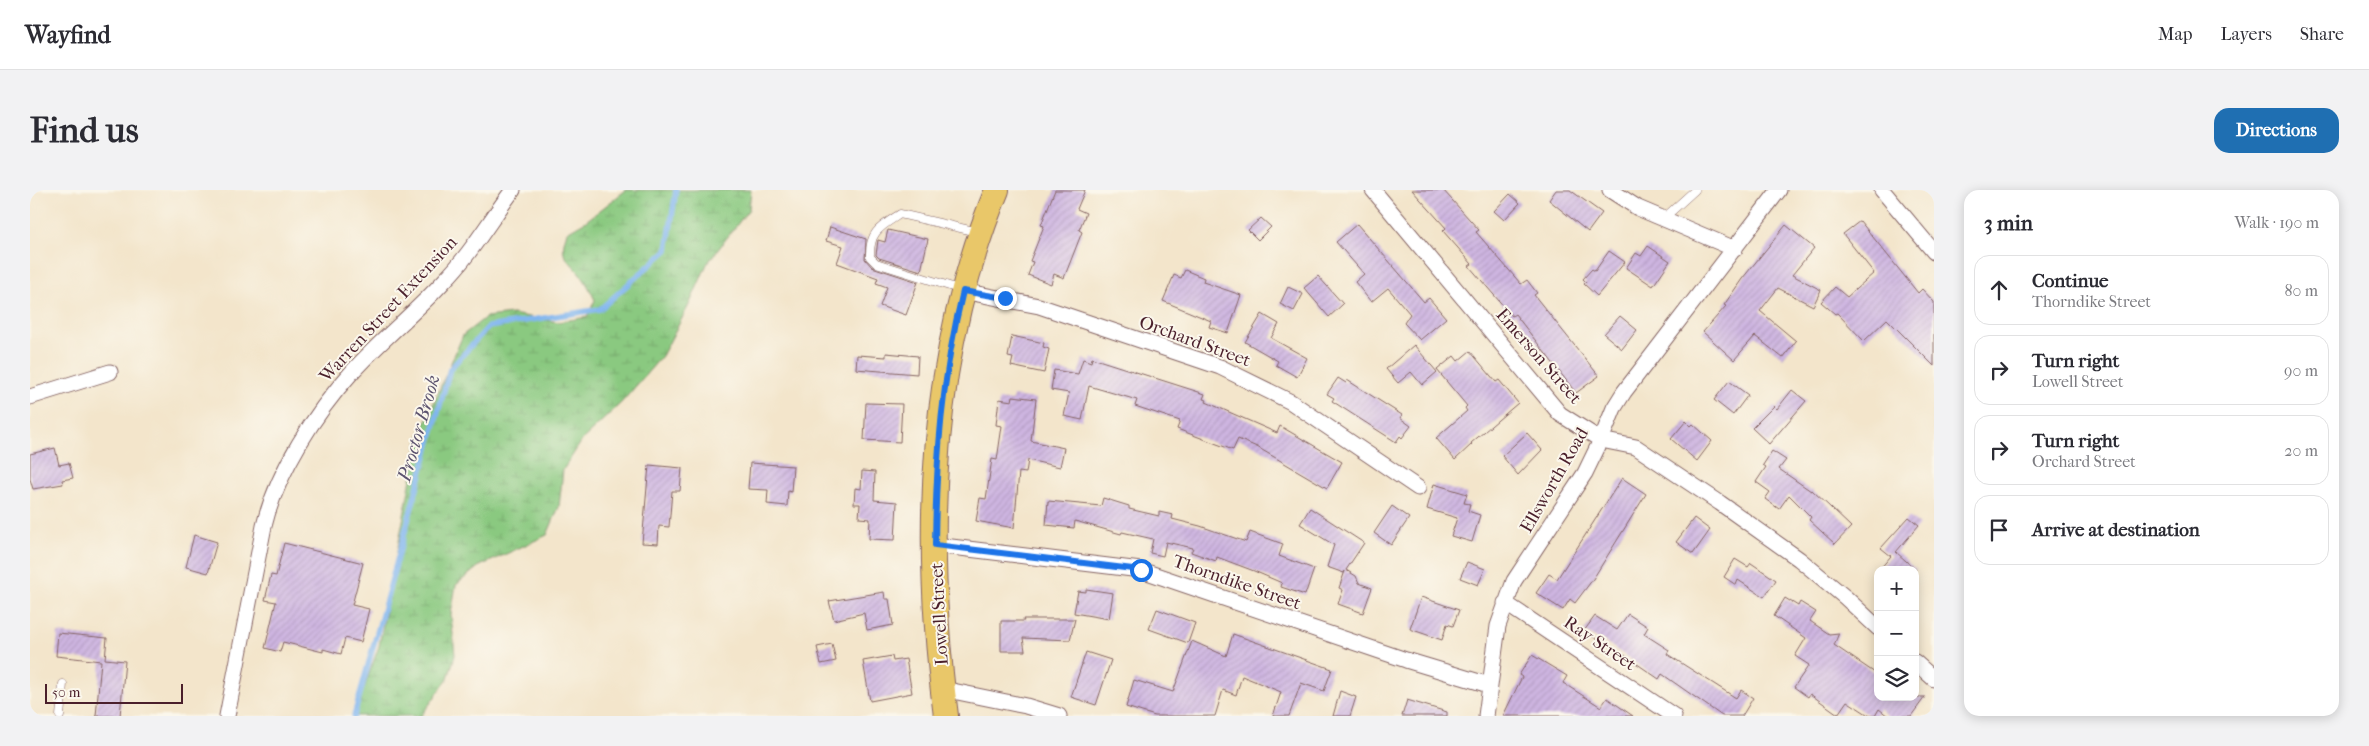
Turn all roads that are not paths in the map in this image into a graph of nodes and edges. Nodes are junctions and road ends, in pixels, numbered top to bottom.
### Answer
1 (513, 190) edge
2 (997, 190) edge
3 (1373, 190) edge
4 (1610, 190) edge
5 (1696, 190) edge
6 (1779, 190) edge
7 (1882, 190) edge
8 (1663, 219) junction
9 (980, 232) junction
10 (1735, 249) junction
11 (1934, 252) edge
12 (963, 291) junction
13 (110, 372) dead end
14 (30, 397) edge
15 (1601, 440) junction
16 (1418, 488) dead end
17 (935, 545) junction
18 (1505, 603) junction
19 (1874, 624) edge
20 (1919, 666) edge
21 (1934, 679) edge
22 (63, 684) dead end
23 (1489, 685) junction
24 (943, 690) junction
25 (60, 716) edge
26 (227, 716) edge
27 (946, 716) edge
28 (1058, 716) edge
29 (1486, 716) edge
30 (1674, 716) edge

1 - 26 street, Warren Street Extension
2 - 9 main road, Lowell Street
3 - 15 street, Emerson Street
4 - 8 street
5 - 8 lane
6 - 10 street, Ellsworth Road
7 - 11 street
8 - 10 street
9 - 12 main road, Lowell Street
9 - 12 lane
10 - 15 street, Ellsworth Road
12 - 16 street, Orchard Street
12 - 17 main road, Lowell Street
13 - 14 street
15 - 18 street, Ellsworth Road
15 - 19 street, Emerson Street
17 - 23 street, Thorndike Street
17 - 24 main road, Lowell Street
18 - 23 street, Ellsworth Road
18 - 30 street, Ray Street
20 - 21 street
22 - 25 lane
23 - 29 street, Ellsworth Road
24 - 27 main road, Lowell Street
24 - 28 street

